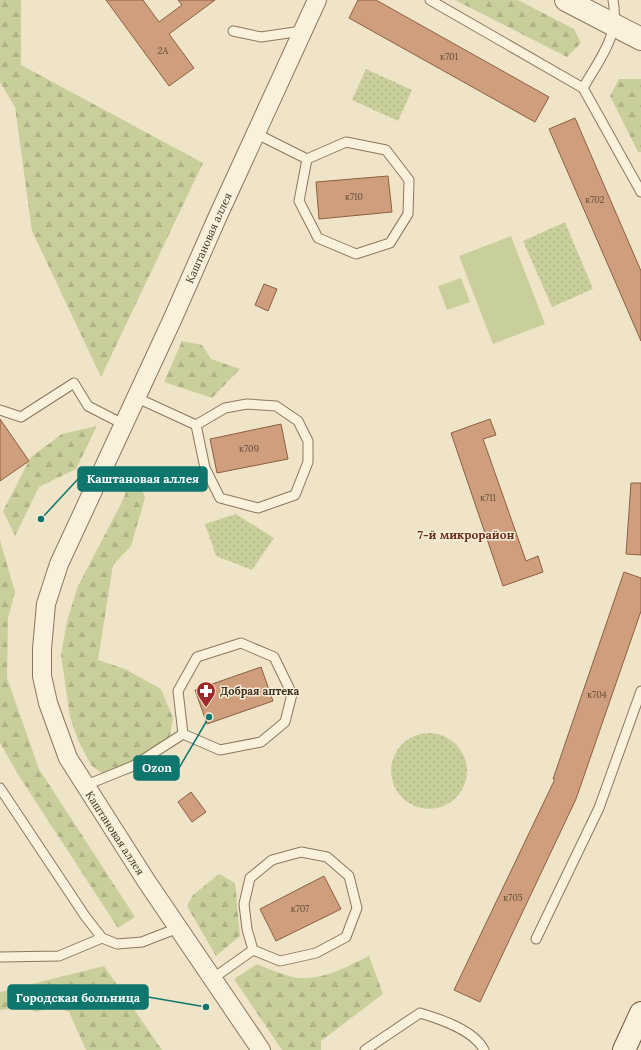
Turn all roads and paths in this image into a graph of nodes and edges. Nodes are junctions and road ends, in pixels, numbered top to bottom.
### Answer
1 (317, 0) edge
2 (430, 0) edge
3 (566, 0) edge
4 (613, 0) edge
5 (615, 25) junction
6 (233, 31) dead end
7 (302, 31) junction
8 (641, 39) edge
9 (583, 88) junction
10 (255, 133) junction
11 (307, 159) junction
12 (641, 192) edge
13 (135, 397) junction
14 (0, 410) edge
15 (123, 424) junction
16 (196, 425) junction
17 (641, 692) edge
18 (183, 734) junction
19 (84, 786) junction
20 (0, 788) edge
21 (178, 928) junction
22 (102, 938) junction
23 (536, 939) dead end
24 (253, 950) junction
25 (0, 957) edge
26 (212, 980) junction
27 (641, 1013) edge
28 (261, 1050) edge
29 (365, 1050) edge
30 (484, 1050) edge
31 (624, 1050) edge

1 - 7 street, Каштановая аллея
2 - 9 lane
3 - 5 street
4 - 5 lane
5 - 8 street
5 - 9 lane
6 - 7 lane
7 - 10 street, Каштановая аллея
9 - 12 lane
10 - 11 lane
10 - 13 street, Каштановая аллея
11 - 11 lane
13 - 15 street, Каштановая аллея
13 - 16 lane
14 - 15 lane
15 - 19 street, Каштановая аллея
16 - 16 lane
17 - 23 lane
18 - 18 lane
18 - 19 lane
19 - 21 street, Каштановая аллея
20 - 22 lane
21 - 22 lane
21 - 26 street, Каштановая аллея
22 - 25 lane
24 - 24 lane
24 - 26 lane
26 - 28 street, Каштановая аллея
27 - 31 street
29 - 30 lane

